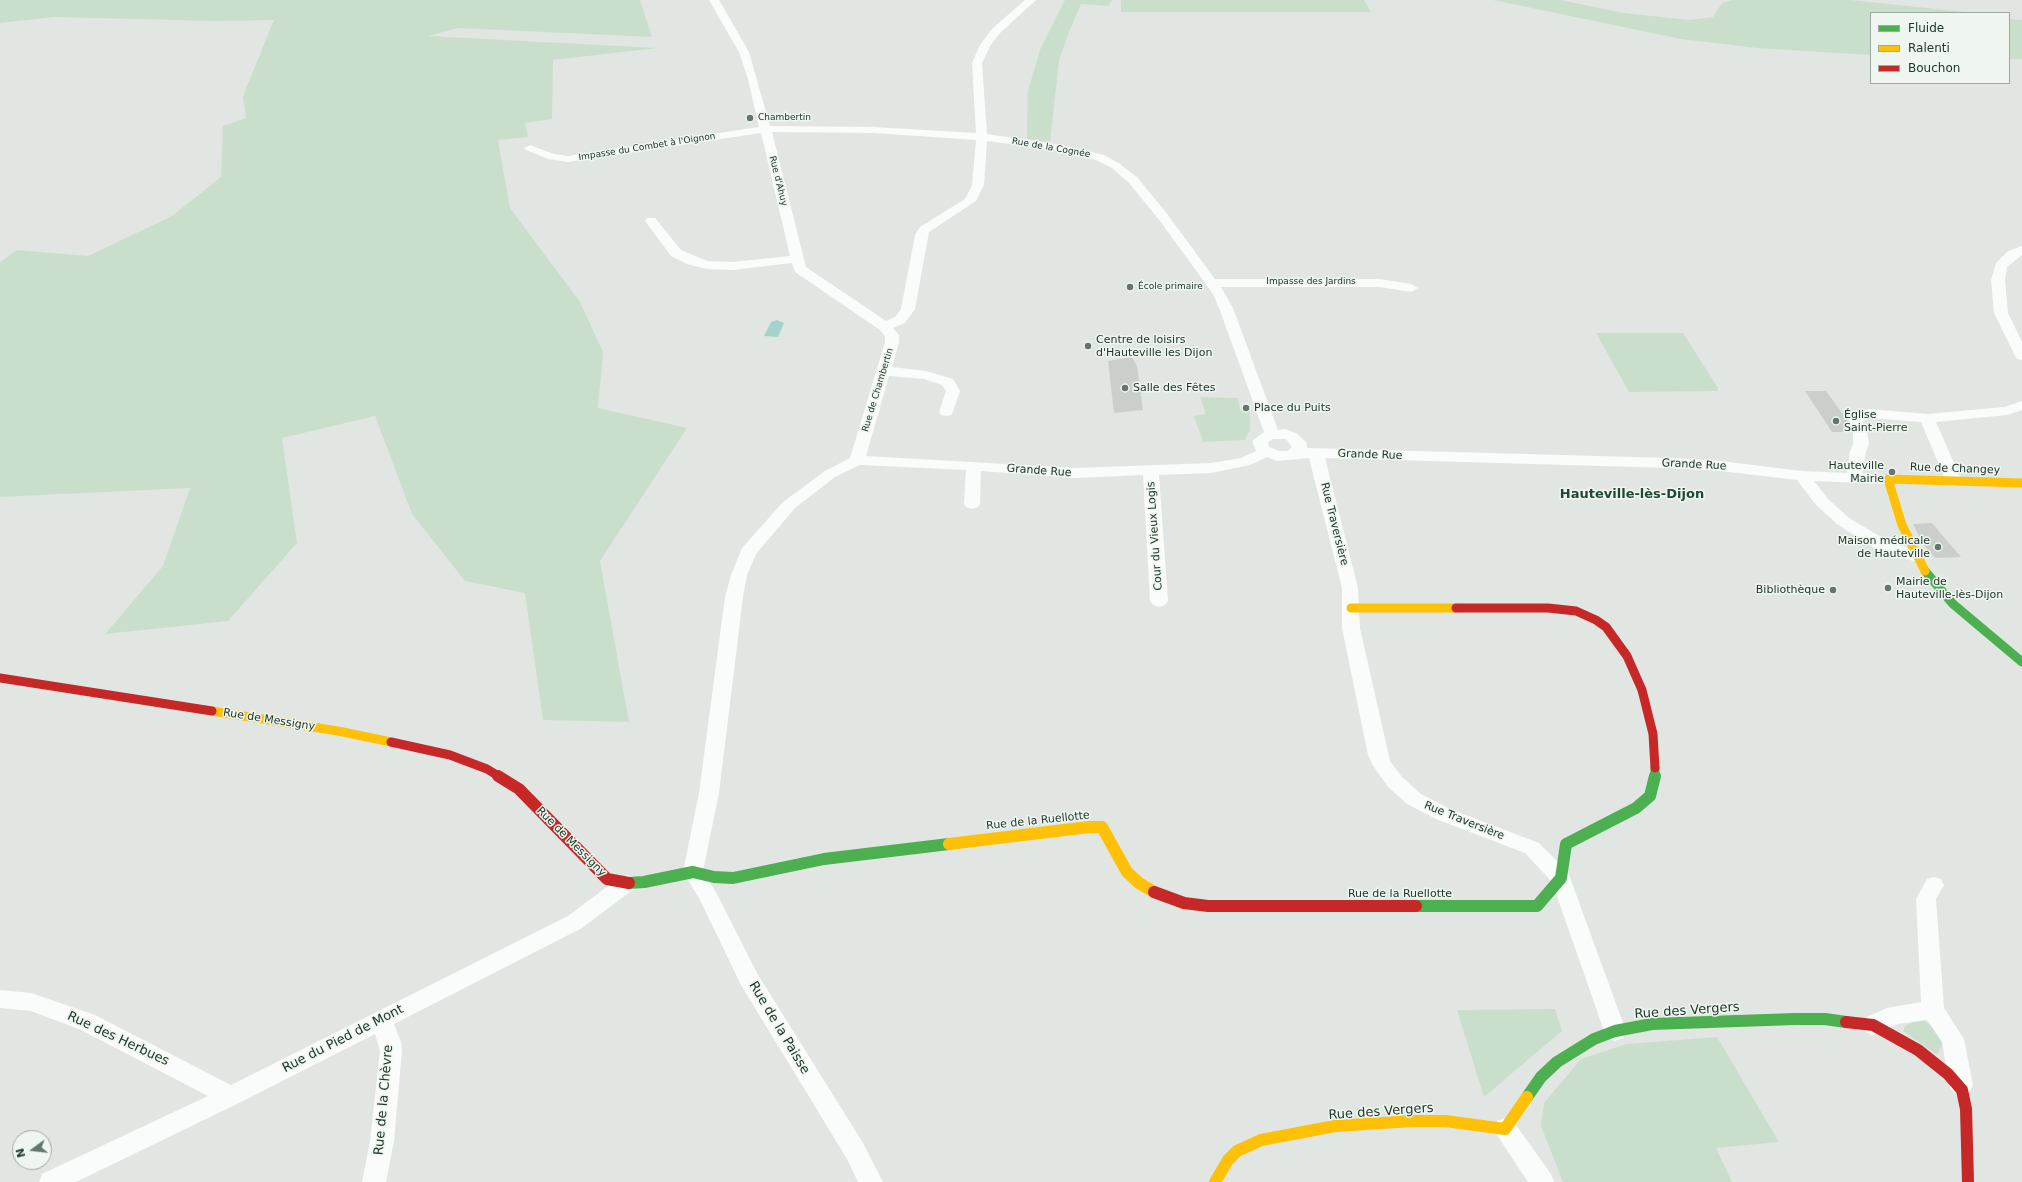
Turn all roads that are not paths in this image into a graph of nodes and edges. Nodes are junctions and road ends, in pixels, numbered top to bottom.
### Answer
1 (714, 0) edge
2 (1030, 0) edge
3 (765, 129) junction
4 (982, 137) junction
5 (530, 148) dead end
6 (651, 221) dead end
7 (2022, 250) edge
8 (796, 259) junction
9 (1210, 283) junction
10 (1411, 288) dead end
11 (885, 327) junction
12 (2022, 356) edge
13 (884, 371) junction
14 (2022, 405) edge
15 (946, 412) dead end
16 (1927, 418) junction
17 (1272, 434) junction
18 (1266, 452) junction
19 (1295, 453) junction
20 (1316, 453) junction
21 (857, 460) junction
22 (974, 466) junction
23 (1151, 471) junction
24 (1802, 476) junction
25 (1854, 478) junction
26 (1888, 479) junction
27 (1954, 481) junction
28 (2022, 483) edge
29 (972, 504) dead end
30 (1916, 557) junction
31 (1159, 601) dead end
32 (1351, 608) junction
33 (2022, 662) edge
34 (0, 678) edge
35 (693, 872) junction
36 (1561, 878) junction
37 (627, 884) junction
38 (1934, 885) dead end
39 (0, 998) edge
40 (1933, 1010) junction
41 (381, 1020) junction
42 (1873, 1024) junction
43 (1615, 1031) junction
44 (1962, 1090) junction
45 (231, 1096) junction
46 (1504, 1129) junction
47 (51, 1182) edge
48 (374, 1182) edge
49 (871, 1182) edge
50 (1215, 1182) edge
51 (1542, 1182) edge
52 (1968, 1182) edge

1 - 3 street, Rue d'Ahuy
2 - 4 street
3 - 4 street, Rue de la Cognée
3 - 5 street, Impasse du Combet à l'Oignon
3 - 8 street, Rue d'Ahuy
4 - 9 street, Rue de la Cognée
4 - 11 street
6 - 8 street
7 - 12 street
8 - 11 street, Rue d'Ahuy
9 - 10 street, Impasse des Jardins
9 - 17 street, Rue de la Cognée
11 - 13 street, Rue de Chambertin
13 - 15 street
13 - 21 street, Rue de Chambertin
14 - 16 street
16 - 25 street
16 - 27 street
17 - 18 street
17 - 19 street
18 - 19 street, Grande Rue
18 - 23 street, Grande Rue
19 - 20 street, Grande Rue
20 - 24 street, Grande Rue
20 - 32 street, Rue Traversière
21 - 22 street, Grande Rue
21 - 35 street
22 - 23 street, Grande Rue
22 - 29 street
23 - 31 street, Cour du Vieux Logis
24 - 25 street, Grande Rue
24 - 30 street
25 - 26 street, Grande Rue
26 - 27 street, Rue de Changey
26 - 30 street
27 - 28 street, Rue de Changey
30 - 33 street
32 - 36 street, Rue Traversière
32 - 36 street
34 - 37 street, Rue de Messigny
35 - 36 street, Rue de la Ruellotte
35 - 37 street, Rue de Messigny
35 - 49 street, Rue de la Paisse
36 - 43 street, Rue Traversière
37 - 41 street, Rue du Pied de Mont
38 - 40 street
39 - 45 street, Rue des Herbues
40 - 42 street
40 - 44 street
41 - 45 street, Rue du Pied de Mont
41 - 48 street, Rue de la Chèvre
42 - 43 street, Rue des Vergers
42 - 44 street, Rue des Vergers
43 - 46 street, Rue des Vergers
44 - 52 street, Rue des Vergers
45 - 47 street, Rue du Pied de Mont
46 - 50 street, Rue des Vergers
46 - 51 street

